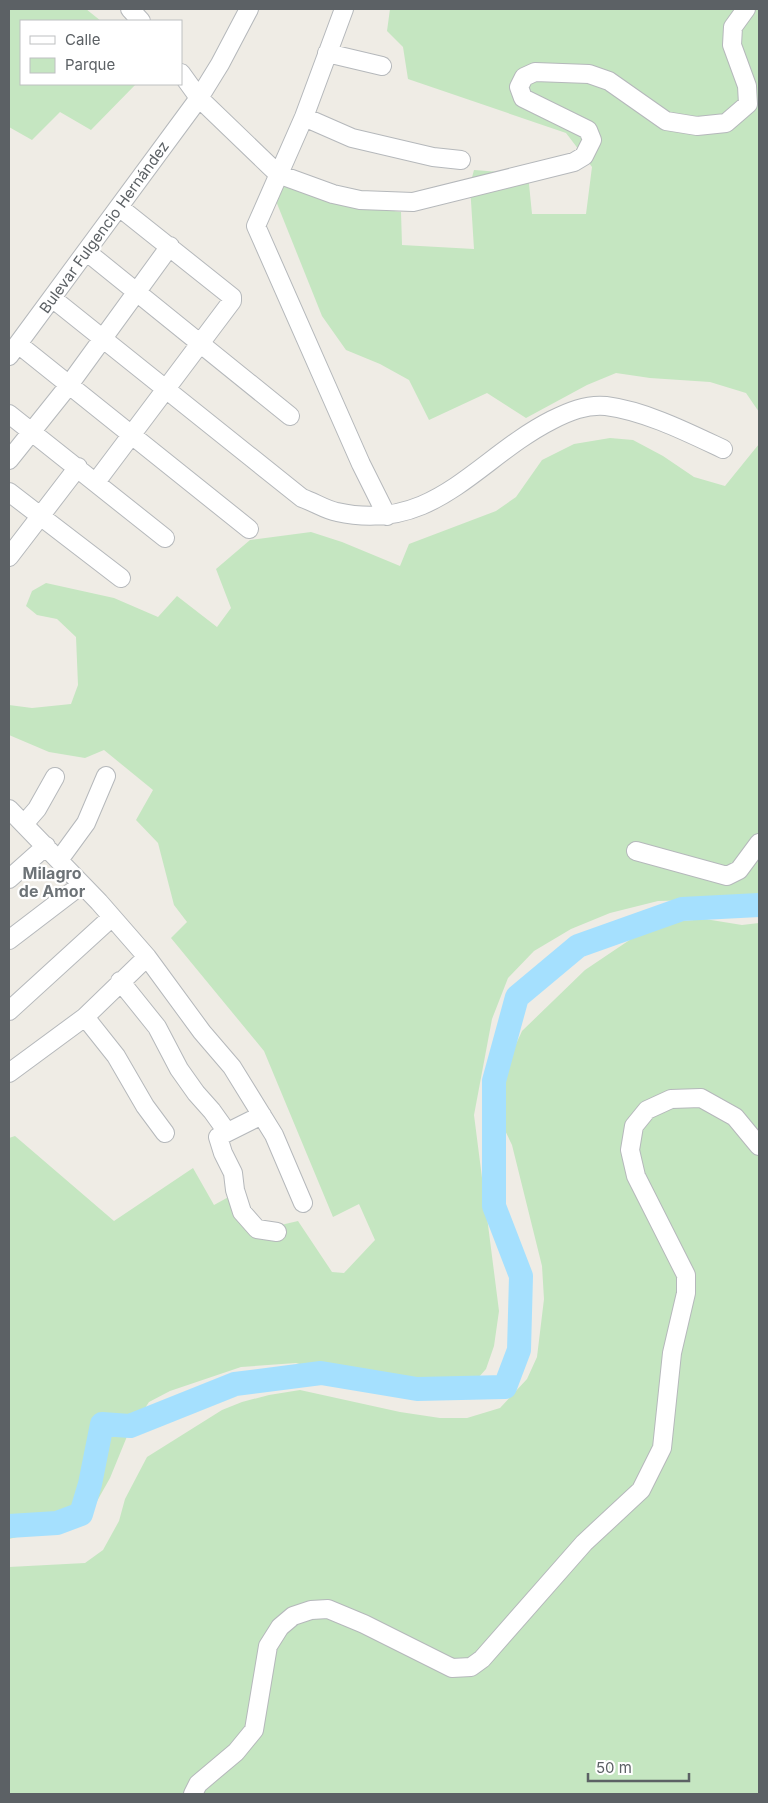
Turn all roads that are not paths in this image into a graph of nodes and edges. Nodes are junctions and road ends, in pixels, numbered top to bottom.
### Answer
1 (130, 9) edge
2 (249, 9) edge
3 (344, 9) edge
4 (746, 9) edge
5 (140, 20) edge
6 (327, 54) junction
7 (382, 66) dead end
8 (182, 74) edge
9 (198, 98) junction
10 (304, 117) junction
11 (462, 160) dead end
12 (278, 174) junction
13 (119, 207) junction
14 (170, 246) junction
15 (87, 252) junction
16 (137, 292) junction
17 (52, 298) junction
18 (104, 338) junction
19 (201, 344) junction
20 (13, 350) edge
21 (69, 384) junction
22 (167, 390) junction
23 (9, 414) edge
24 (290, 416) dead end
25 (32, 432) junction
26 (133, 435) junction
27 (723, 449) dead end
28 (9, 460) edge
29 (78, 467) junction
30 (96, 482) junction
31 (9, 492) edge
32 (387, 516) junction
33 (41, 517) junction
34 (249, 529) dead end
35 (165, 538) dead end
36 (9, 557) edge
37 (121, 578) dead end
38 (106, 776) dead end
39 (55, 777) dead end
40 (14, 816) edge
41 (759, 843) edge
42 (46, 846) junction
43 (636, 851) dead end
44 (59, 860) junction
45 (9, 879) edge
46 (81, 885) junction
47 (112, 917) junction
48 (9, 940) edge
49 (147, 956) junction
50 (120, 981) junction
51 (9, 1011) edge
52 (85, 1016) junction
53 (9, 1074) edge
54 (262, 1115) junction
55 (227, 1132) junction
56 (165, 1133) dead end
57 (759, 1146) edge
58 (304, 1203) dead end
59 (277, 1232) dead end
60 (193, 1794) edge

1 - 5 street
2 - 9 street, Bulevar Fulgencio Hernández
3 - 6 street
4 - 12 street
6 - 7 street
6 - 10 street
8 - 9 street
9 - 12 street
9 - 13 street, Bulevar Fulgencio Hernández
10 - 11 street
10 - 12 street
12 - 32 street
13 - 14 street
13 - 15 street, Bulevar Fulgencio Hernández
14 - 16 street
14 - 19 street
15 - 16 street
15 - 17 street, Bulevar Fulgencio Hernández
16 - 18 street
16 - 19 street
17 - 18 street
17 - 20 street, Bulevar Fulgencio Hernández
18 - 21 street
18 - 22 street
19 - 22 street
19 - 24 street
20 - 21 street
21 - 25 street
21 - 26 street
22 - 26 street
22 - 32 street
23 - 25 street
25 - 28 street
25 - 29 street
26 - 30 street
26 - 34 street
27 - 32 street
29 - 30 street
29 - 33 street
30 - 35 street
31 - 33 street
33 - 36 street
33 - 37 street
38 - 44 street
39 - 40 street
40 - 42 street
41 - 43 street
42 - 44 street
42 - 45 street
44 - 46 street
46 - 47 street
46 - 48 street
47 - 49 street
47 - 51 street
49 - 50 street
49 - 54 street
50 - 52 street
50 - 55 street
52 - 53 street
52 - 56 street
54 - 55 street
54 - 58 street
55 - 59 street
57 - 60 street

